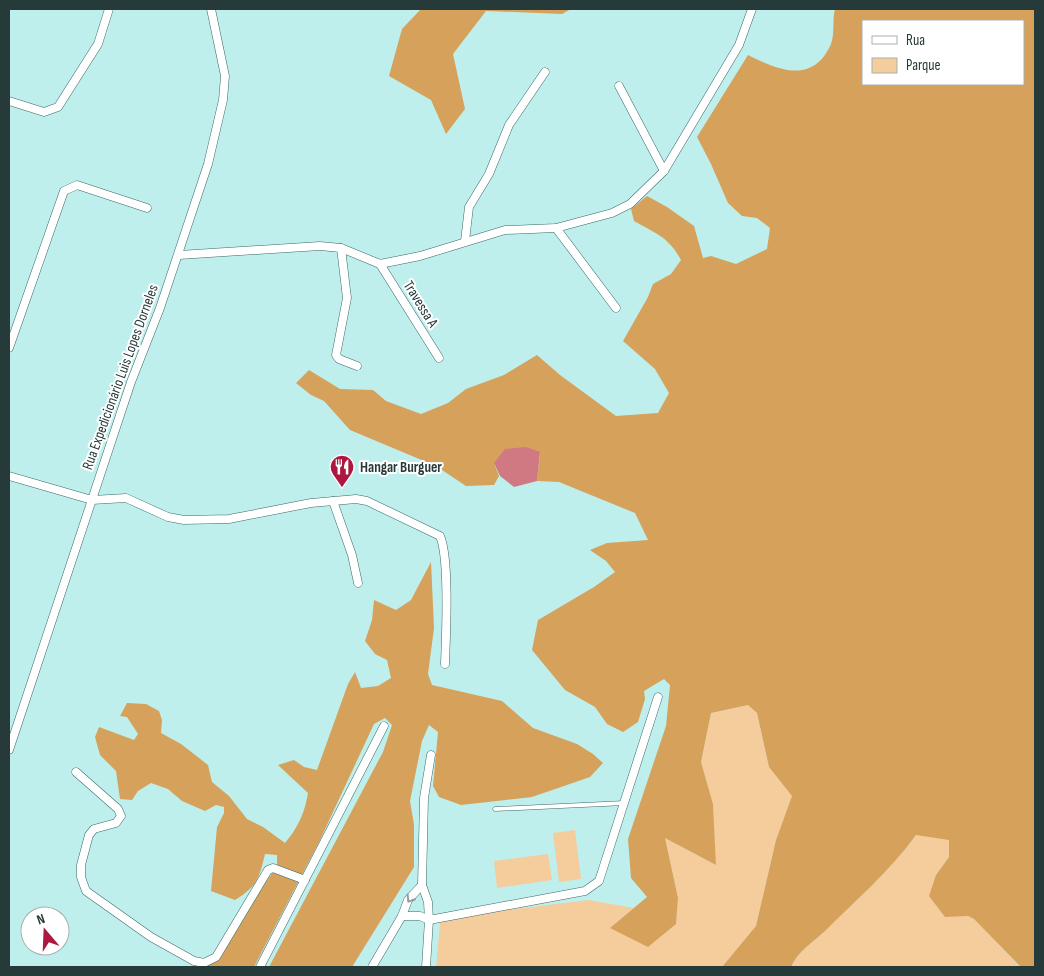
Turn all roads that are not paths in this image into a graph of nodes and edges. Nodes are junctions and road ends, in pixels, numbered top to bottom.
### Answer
1 (108, 9) edge
2 (211, 9) edge
3 (752, 9) edge
4 (545, 72) dead end
5 (619, 86) dead end
6 (9, 101) edge
7 (664, 171) junction
8 (147, 208) dead end
9 (556, 228) junction
10 (465, 241) junction
11 (341, 248) junction
12 (179, 255) junction
13 (380, 264) junction
14 (616, 308) dead end
15 (9, 348) edge
16 (439, 358) dead end
17 (357, 366) dead end
18 (9, 476) edge
19 (92, 500) junction
20 (333, 501) junction
21 (358, 582) dead end
22 (445, 664) dead end
23 (658, 697) dead end
24 (384, 726) dead end
25 (9, 750) edge
26 (431, 755) dead end
27 (76, 772) dead end
28 (625, 803) junction
29 (495, 809) dead end
30 (306, 880) junction
31 (422, 884) junction
32 (402, 916) junction
33 (429, 920) junction
34 (260, 967) edge
35 (372, 967) edge
36 (426, 967) edge

1 - 6 street
2 - 12 street, Rua Expedicionário Luis Lopes Dorneles
3 - 7 street
4 - 10 street
5 - 7 street
7 - 9 street
8 - 15 street
9 - 10 street
9 - 14 street
10 - 13 street
11 - 12 street
11 - 13 street
11 - 17 street
12 - 19 street, Rua Expedicionário Luis Lopes Dorneles
13 - 16 street, Travessa A
18 - 19 street
19 - 20 street
19 - 25 street, Rua Expedicionário Luis Lopes Dorneles
20 - 21 street
20 - 22 street
23 - 28 street
24 - 30 street
26 - 31 street
27 - 30 street
28 - 29 lane
28 - 33 street
30 - 34 street
31 -> 32 street
31 - 33 street
32 - 33 street
32 - 35 street
33 - 36 street

